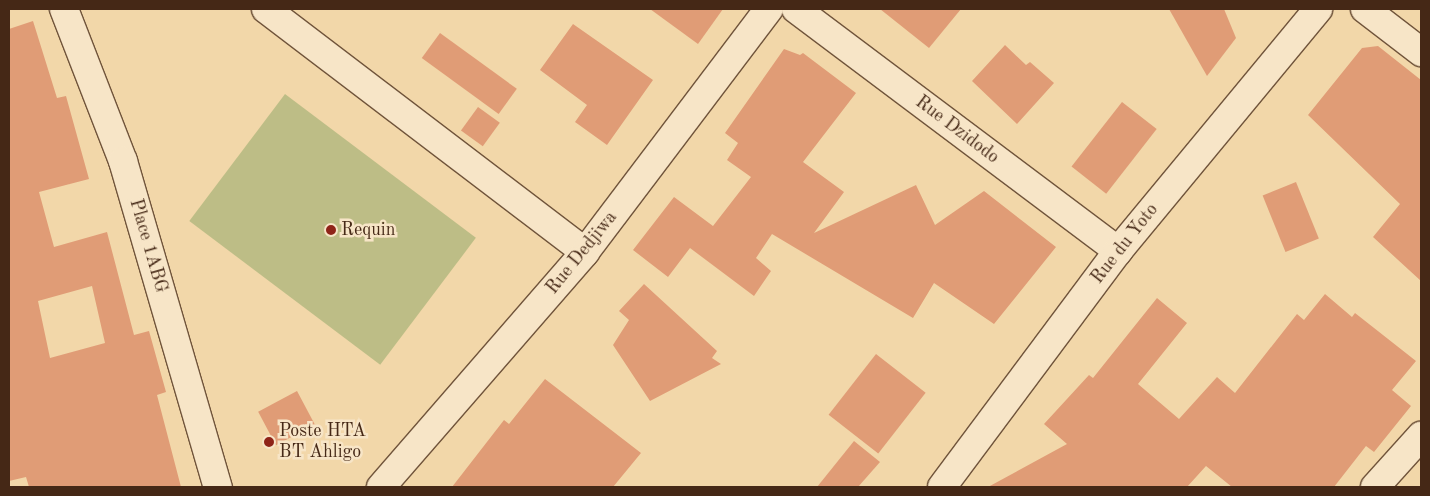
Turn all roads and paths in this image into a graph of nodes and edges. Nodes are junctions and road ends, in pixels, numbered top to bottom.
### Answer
1 (64, 9) edge
2 (266, 9) edge
3 (770, 9) edge
4 (796, 9) edge
5 (1318, 9) edge
6 (1365, 9) edge
7 (1421, 52) edge
8 (585, 252) junction
9 (1118, 252) junction
10 (1421, 436) edge
11 (218, 487) edge
12 (381, 487) edge
13 (942, 487) edge
14 (1375, 487) edge

1 - 11 street, Place 1ABG
2 - 8 street
3 - 8 street, Rue Dedjiwa
4 - 9 street, Rue Dzidodo
5 - 9 street, Rue du Yoto
6 - 7 street
8 - 12 street, Rue Dedjiwa
9 - 13 street, Rue du Yoto
10 - 14 street

